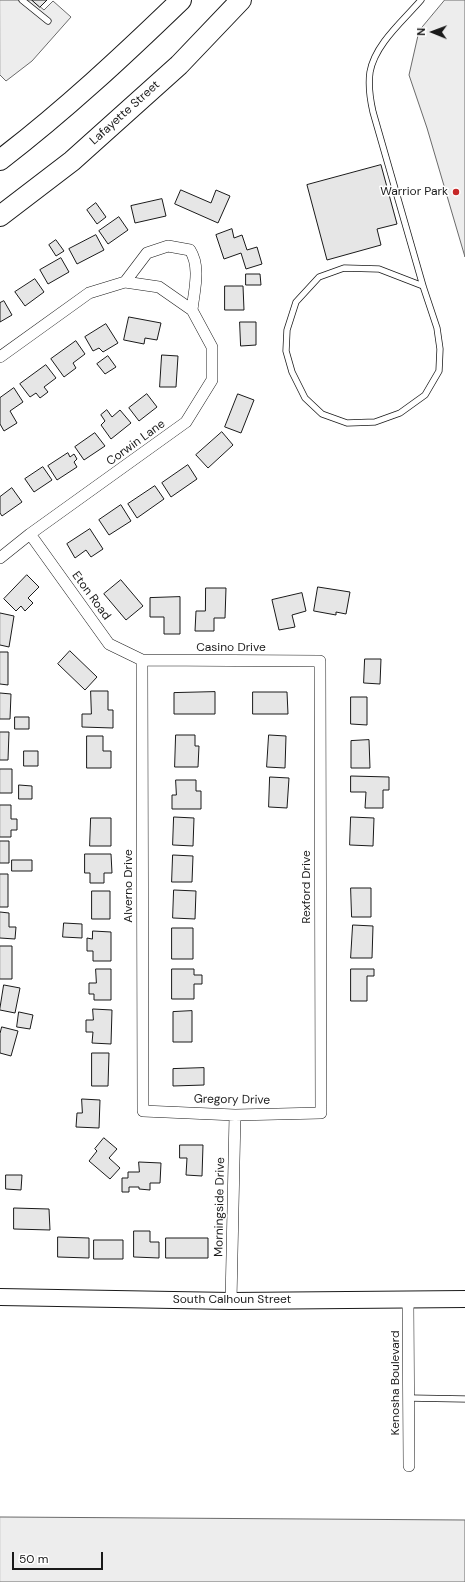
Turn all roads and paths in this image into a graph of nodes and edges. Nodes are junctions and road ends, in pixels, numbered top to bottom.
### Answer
1 (22, 0) edge
2 (181, 0) edge
3 (241, 0) edge
4 (421, 0) edge
5 (48, 21) dead end
6 (0, 160) edge
7 (0, 216) edge
8 (125, 282) junction
9 (423, 286) junction
10 (192, 310) junction
11 (0, 357) edge
12 (30, 534) junction
13 (0, 558) edge
14 (142, 660) junction
15 (320, 661) joint
16 (143, 1111) joint
17 (321, 1113) joint
18 (235, 1115) junction
19 (0, 1297) edge
20 (465, 1299) edge
21 (408, 1300) junction
22 (231, 1301) junction
23 (409, 1398) junction
24 (465, 1399) edge
25 (409, 1466) dead end

1 - 5 lane
2 - 6 highway
3 - 7 highway, Lafayette Street
4 - 9 lane
8 - 10 street
8 - 10 street
8 - 11 street
9 - 9 lane
10 - 12 street, Corwin Lane
12 - 13 street, Corwin Lane
12 - 14 street, Eton Road
14 - 15 street, Casino Drive
14 - 16 street, Alverno Drive
15 - 17 street, Rexford Drive
16 - 18 street, Gregory Drive
17 - 18 street, Gregory Drive
18 - 22 street, Morningside Drive
19 - 22 street, South Calhoun Street
20 - 21 street, South Calhoun Street
21 - 22 street, South Calhoun Street
21 - 23 street, Kenosha Boulevard
23 - 24 lane
23 - 25 street, Kenosha Boulevard

